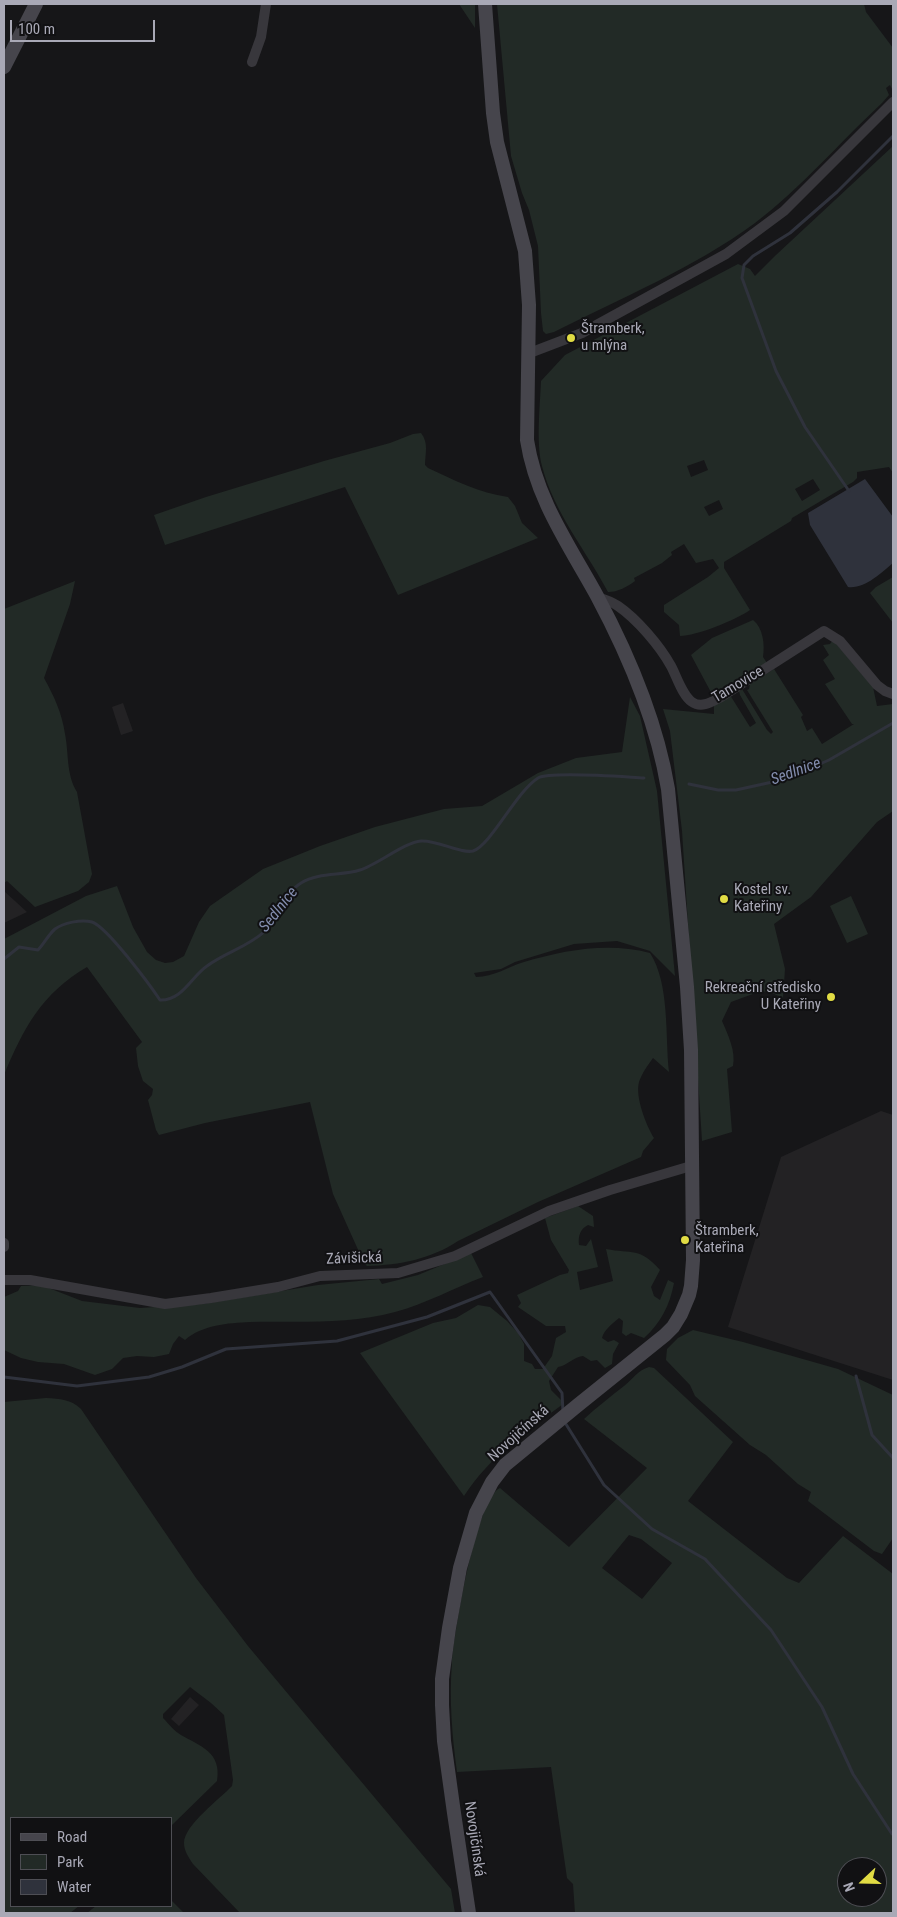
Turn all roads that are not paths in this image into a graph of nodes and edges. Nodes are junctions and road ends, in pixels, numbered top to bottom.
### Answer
1 (36, 4) edge
2 (266, 4) edge
3 (485, 4) edge
4 (252, 62) dead end
5 (4, 67) edge
6 (893, 102) edge
7 (527, 354) junction
8 (597, 596) junction
9 (893, 694) edge
10 (691, 1166) junction
11 (4, 1280) edge
12 (469, 1913) edge

1 - 5 street
2 - 4 street
3 - 7 street, Novojičínská
6 - 7 street
7 - 8 street, Novojičínská
8 - 9 street, Tamovice
8 - 10 street, Novojičínská
10 - 11 street, Závišická
10 - 12 street, Novojičínská

